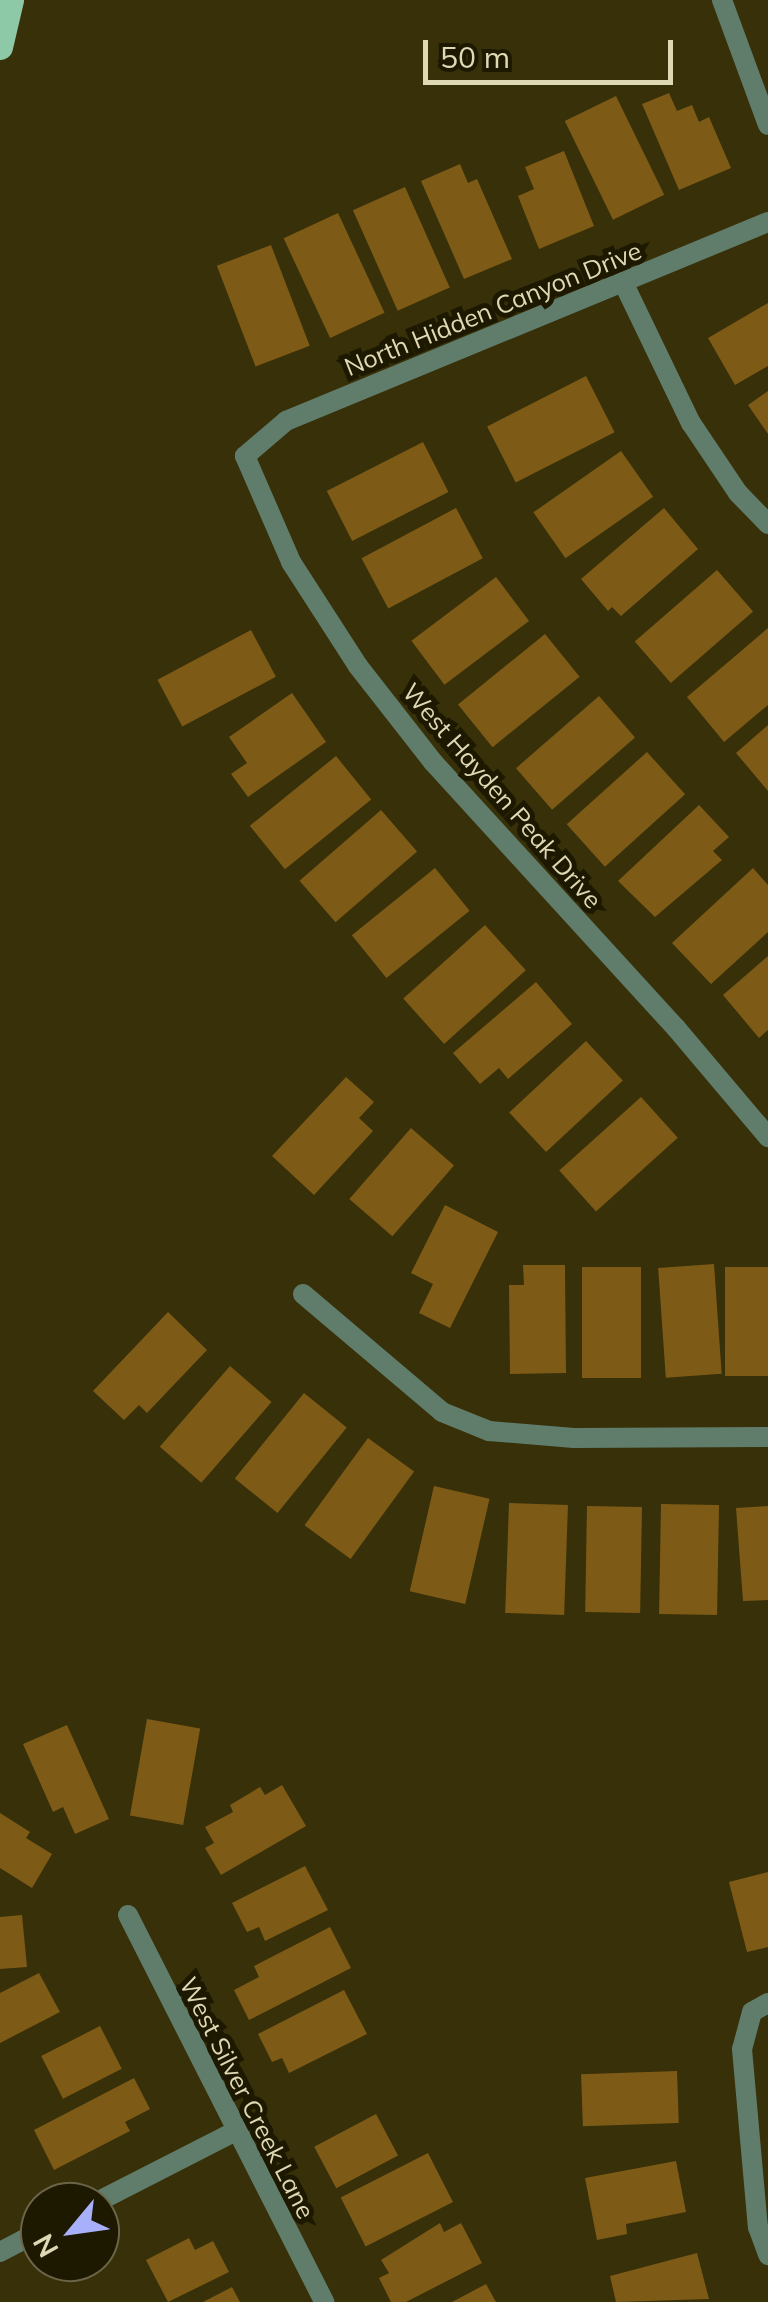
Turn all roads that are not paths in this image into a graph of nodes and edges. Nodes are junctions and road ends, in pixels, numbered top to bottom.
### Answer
1 (11, 0) edge
2 (722, 0) edge
3 (0, 47) edge
4 (768, 125) edge
5 (768, 222) edge
6 (623, 282) junction
7 (245, 456) joint
8 (768, 524) edge
9 (768, 1136) edge
10 (303, 1294) dead end
11 (768, 1436) edge
12 (128, 1915) dead end
13 (760, 2008) edge
14 (234, 2132) junction
15 (120, 2190) edge
16 (768, 2255) edge
17 (324, 2302) edge

1 - 3 main road
2 - 4 street
5 - 6 street, North Hidden Canyon Drive
6 - 7 street, North Hidden Canyon Drive
6 - 8 street
7 - 9 street, West Hayden Peak Drive
10 - 11 street
12 - 14 street, West Silver Creek Lane
13 - 16 street
14 - 15 street
14 - 17 street, West Silver Creek Lane

